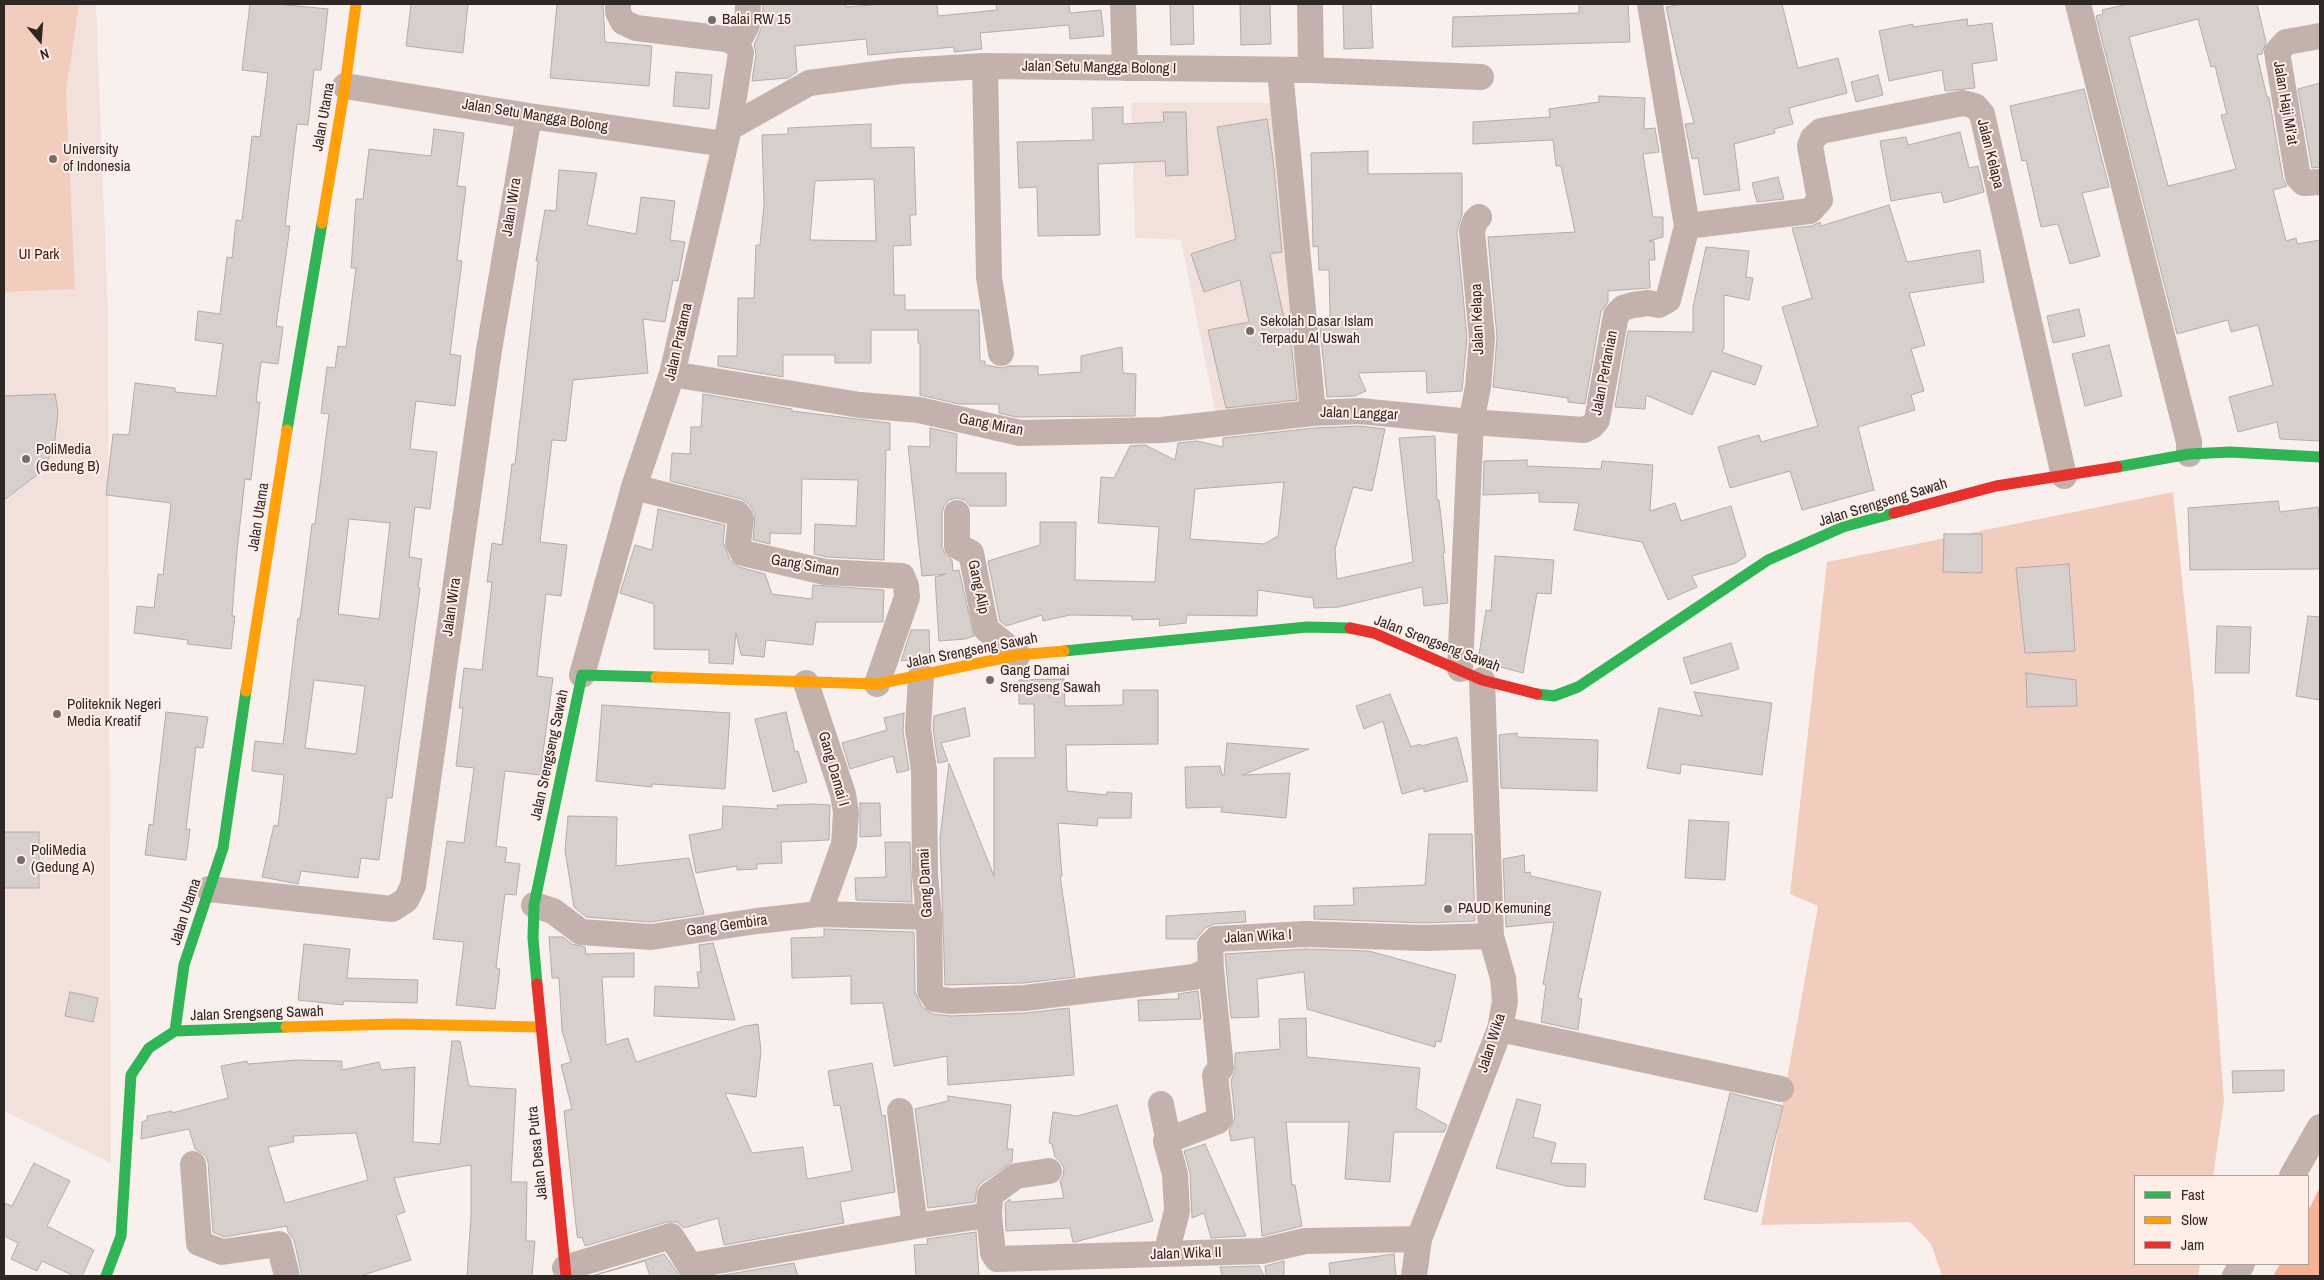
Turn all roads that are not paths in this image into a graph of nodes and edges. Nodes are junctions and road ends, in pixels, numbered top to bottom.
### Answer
1 (356, 4) edge
2 (618, 4) edge
3 (748, 4) edge
4 (1123, 4) edge
5 (1310, 4) edge
6 (1650, 4) edge
7 (2078, 4) edge
8 (2320, 36) edge
9 (737, 44) junction
10 (985, 66) junction
11 (1125, 68) junction
12 (1311, 70) junction
13 (1280, 71) junction
14 (1481, 77) dead end
15 (345, 86) junction
16 (528, 116) junction
17 (727, 136) junction
18 (2320, 182) edge
19 (1478, 218) dead end
20 (1686, 226) junction
21 (1001, 353) dead end
22 (672, 374) junction
23 (1313, 413) junction
24 (1471, 422) junction
25 (2187, 440) junction
26 (2320, 457) edge
27 (2062, 466) junction
28 (634, 488) junction
29 (957, 513) dead end
30 (1018, 655) junction
31 (1471, 674) junction
32 (582, 675) junction
33 (921, 676) junction
34 (806, 683) junction
35 (877, 684) junction
36 (210, 889) junction
37 (534, 906) junction
38 (819, 914) junction
39 (929, 917) junction
40 (1491, 936) junction
41 (1211, 969) junction
42 (540, 1028) junction
43 (175, 1031) junction
44 (1513, 1033) junction
45 (1781, 1089) dead end
46 (1161, 1104) dead end
47 (900, 1110) dead end
48 (2320, 1127) edge
49 (1168, 1138) junction
50 (193, 1164) dead end
51 (1048, 1171) dead end
52 (2293, 1175) edge
53 (989, 1215) junction
54 (915, 1226) junction
55 (1419, 1239) junction
56 (1166, 1254) junction
57 (2241, 1265) edge
58 (1054, 1267) edge
59 (566, 1272) edge
60 (106, 1276) edge
61 (287, 1276) edge
62 (1414, 1276) edge
63 (2235, 1276) edge

1 - 15 street, Jalan Utama
2 - 9 street
3 - 9 street, Jalan Pratama
4 - 11 street
5 - 12 street
6 - 20 street, Jalan Pertanian
7 - 25 street
8 - 18 street, Jalan Haji Mi'at
9 - 17 street, Jalan Pratama
10 - 11 street, Jalan Setu Mangga Bolong I
10 - 17 street, Jalan Setu Mangga Bolong I
10 - 21 street
11 - 13 street, Jalan Setu Mangga Bolong I
12 - 13 street, Jalan Setu Mangga Bolong I
12 - 14 street, Jalan Setu Mangga Bolong I
13 - 23 street, Jalan Langgar
15 - 16 street, Jalan Setu Mangga Bolong
15 - 36 street, Jalan Utama
16 - 17 street, Jalan Setu Mangga Bolong
16 - 36 street, Jalan Wira
17 - 22 street, Jalan Pratama
19 - 24 street, Jalan Kelapa
20 - 24 street, Jalan Pertanian
20 - 27 street, Jalan Kelapa
22 - 23 street, Gang Miran
22 - 28 street, Jalan Pratama
23 - 24 street, Jalan Langgar
24 - 31 street
25 - 26 street, Jalan Srengseng Sawah
25 - 27 street, Jalan Srengseng Sawah
27 - 31 street, Jalan Srengseng Sawah
28 - 32 street, Jalan Pratama
28 - 35 street, Gang Siman
29 - 30 street, Gang Alip
30 - 31 street, Jalan Srengseng Sawah
30 - 33 street, Jalan Srengseng Sawah
31 - 40 street, Jalan Wika
32 - 34 street, Jalan Srengseng Sawah
32 - 37 street, Jalan Srengseng Sawah
33 - 35 street, Jalan Srengseng Sawah
33 - 39 street, Gang Damai
34 - 35 street, Jalan Srengseng Sawah
34 - 38 street, Gang Damai I
36 - 43 street, Jalan Utama
37 - 38 street, Gang Gembira
37 - 42 street, Jalan Srengseng Sawah
38 - 39 street, Gang Gembira
39 - 41 street, Gang Damai
40 - 41 street, Jalan Wika I
40 - 44 street, Jalan Wika
41 - 49 street, Jalan Wika I
42 - 43 street, Jalan Srengseng Sawah
42 - 59 street, Jalan Desa Putra
43 - 60 street, Jalan Srengseng Sawah
44 - 45 street
44 - 55 street, Jalan Wika
46 - 49 street
47 - 54 street
48 - 52 street
49 - 56 street
50 - 61 street
51 - 53 street
53 - 54 street
53 - 58 street, Jalan Wika II
54 - 59 street
55 - 56 street, Jalan Wika II
55 - 62 street, Jalan Wika
56 - 58 street, Jalan Wika II
57 - 63 street

